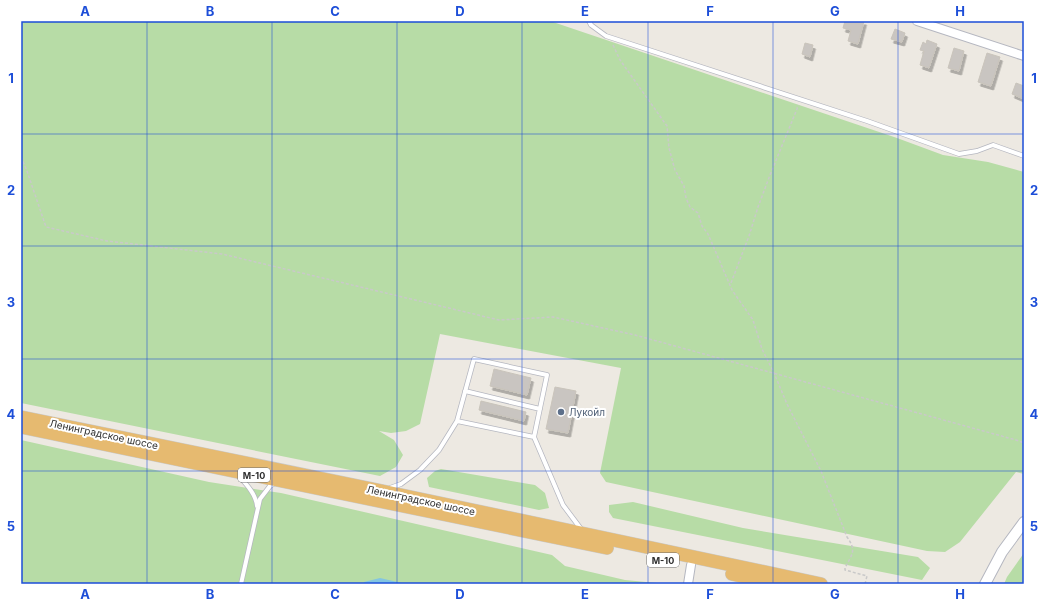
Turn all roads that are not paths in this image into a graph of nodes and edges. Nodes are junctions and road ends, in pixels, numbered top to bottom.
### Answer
1 (589, 21) edge
2 (917, 21) edge
3 (1024, 56) edge
4 (1024, 156) edge
5 (465, 391) junction
6 (540, 409) junction
7 (21, 417) edge
8 (456, 422) junction
9 (21, 427) edge
10 (534, 438) junction
11 (234, 471) junction
12 (279, 480) junction
13 (382, 492) junction
14 (257, 511) junction
15 (1024, 522) edge
16 (585, 534) junction
17 (691, 565) junction
18 (770, 583) edge
19 (240, 584) edge
20 (688, 584) edge
21 (821, 584) edge
22 (985, 584) edge

1 - 4 lane
2 - 3 street
5 - 6 lane
5 - 6 lane
5 - 8 lane
6 - 10 lane
7 - 13 highway, Ленинградское шоссе / М-10
8 - 10 lane
8 - 13 lane
9 - 11 highway, Ленинградское шоссе / М-10
10 - 16 lane
11 - 12 highway, Ленинградское шоссе / М-10
11 - 14 lane
12 - 14 lane
12 - 17 highway, Ленинградское шоссе / М-10
13 - 16 highway, Ленинградское шоссе / М-10
14 - 19 lane
15 - 22 street
16 - 21 highway, Ленинградское шоссе / М-10
17 - 18 highway, Ленинградское шоссе / М-10
17 - 20 street

